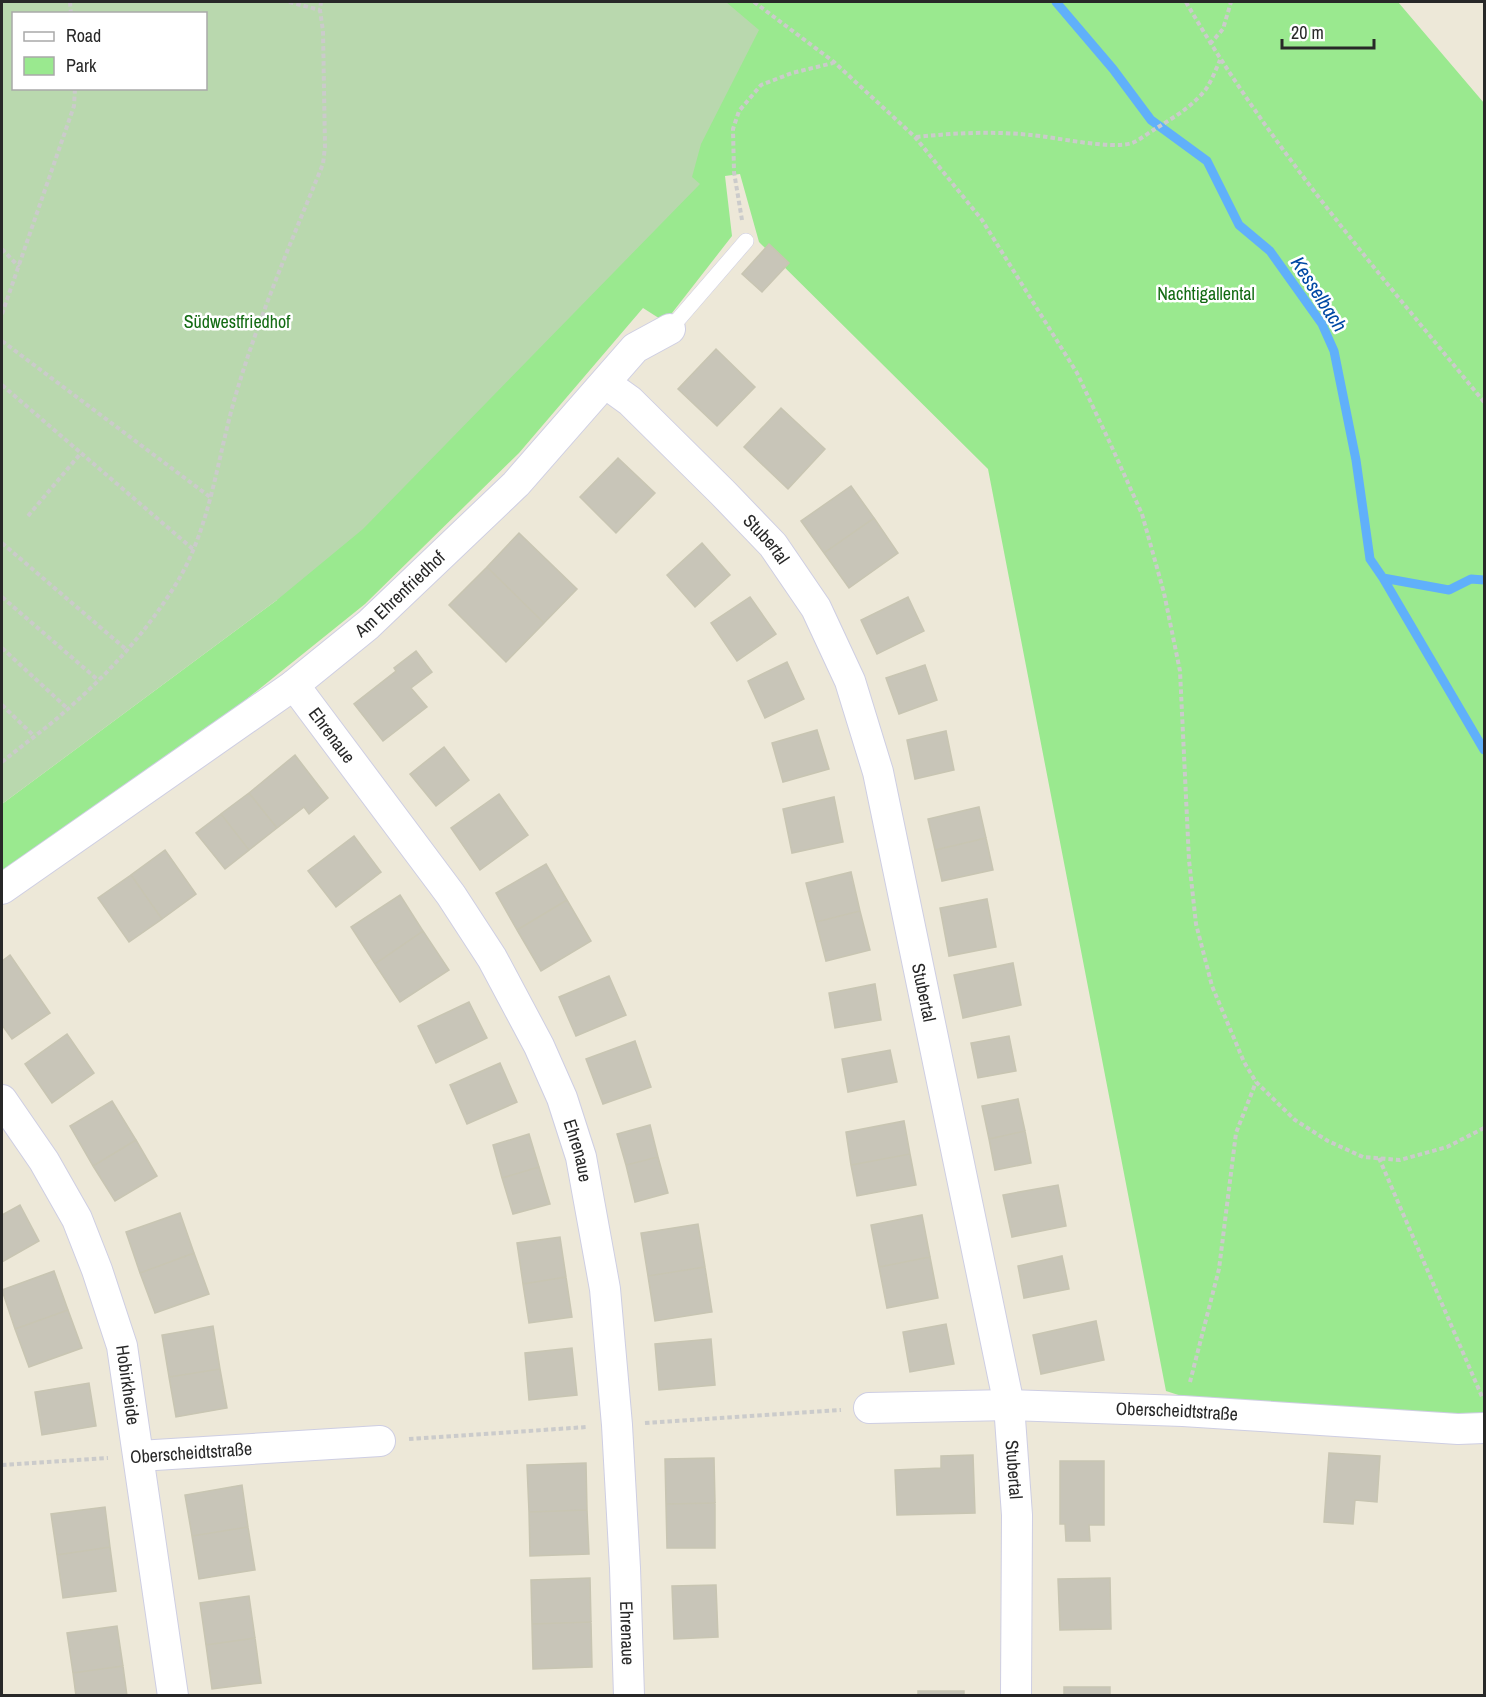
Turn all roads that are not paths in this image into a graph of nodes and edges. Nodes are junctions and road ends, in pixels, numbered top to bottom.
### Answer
1 (746, 241) road end
2 (670, 330) joint
3 (605, 383) junction
4 (294, 685) junction
5 (2, 889) edge
6 (2, 1100) edge
7 (1010, 1405) junction
8 (869, 1408) dead end
9 (1485, 1428) edge
10 (380, 1441) dead end
11 (139, 1456) junction
12 (173, 1695) edge
13 (629, 1695) edge
14 (1016, 1695) edge

1 - 2 lane, Am Ehrenfriedhof
2 - 3 street, Am Ehrenfriedhof
3 - 4 street, Am Ehrenfriedhof
3 - 7 street, Stubertal
4 - 5 street, Am Ehrenfriedhof
4 - 13 street, Ehrenaue
6 - 11 street, Hobirkheide
7 - 8 street, Oberscheidtstraße
7 - 9 street, Oberscheidtstraße
7 - 14 street, Stubertal
10 - 11 street, Oberscheidtstraße
11 - 12 street, Hobirkheide

